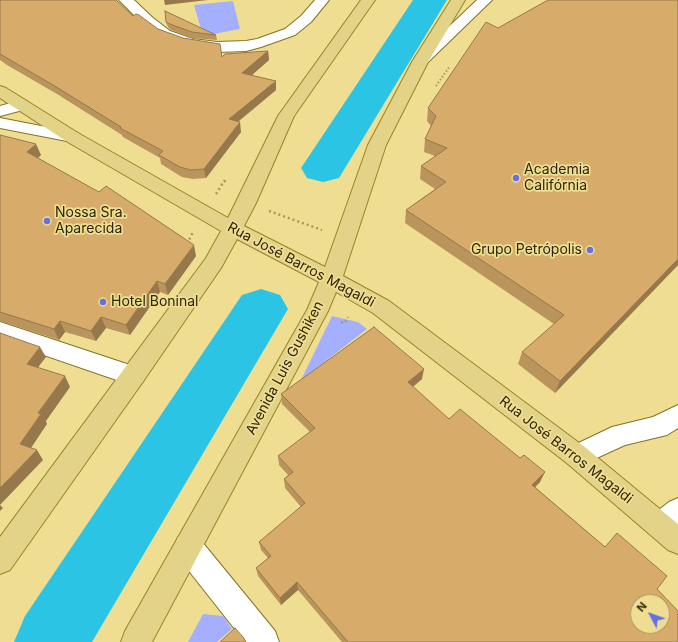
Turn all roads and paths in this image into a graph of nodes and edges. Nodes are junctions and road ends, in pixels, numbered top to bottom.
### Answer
1 (126, 0) edge
2 (322, 0) edge
3 (368, 0) edge
4 (458, 0) edge
5 (485, 0) edge
6 (420, 62) junction
7 (450, 64) dead end
8 (433, 90) dead end
9 (0, 91) edge
10 (21, 105) junction
11 (0, 111) edge
12 (0, 123) edge
13 (72, 137) junction
14 (270, 211) dead end
15 (233, 229) junction
16 (318, 229) dead end
17 (331, 278) junction
18 (0, 331) edge
19 (134, 376) junction
20 (678, 415) edge
21 (577, 456) junction
22 (672, 526) edge
23 (188, 547) junction
24 (0, 560) edge
25 (136, 642) edge
26 (264, 642) edge

1 - 2 street
3 - 15 main road
4 - 6 main road, Avenida Luis Gushiken
5 - 6 street
6 - 17 main road, Avenida Luis Gushiken
7 - 8 path
9 - 10 main road, Rua José Barros Magaldi
10 - 11 street
10 - 13 main road, Rua José Barros Magaldi
12 - 13 street
13 - 15 main road, Rua José Barros Magaldi
14 - 16 path
15 - 17 main road, Rua José Barros Magaldi
15 - 19 main road
17 - 21 main road, Rua José Barros Magaldi
17 - 23 main road, Avenida Luis Gushiken
18 - 19 street
19 - 24 main road
20 - 21 street
21 - 22 main road, Rua José Barros Magaldi
23 - 25 main road, Avenida Luis Gushiken
23 - 26 street

